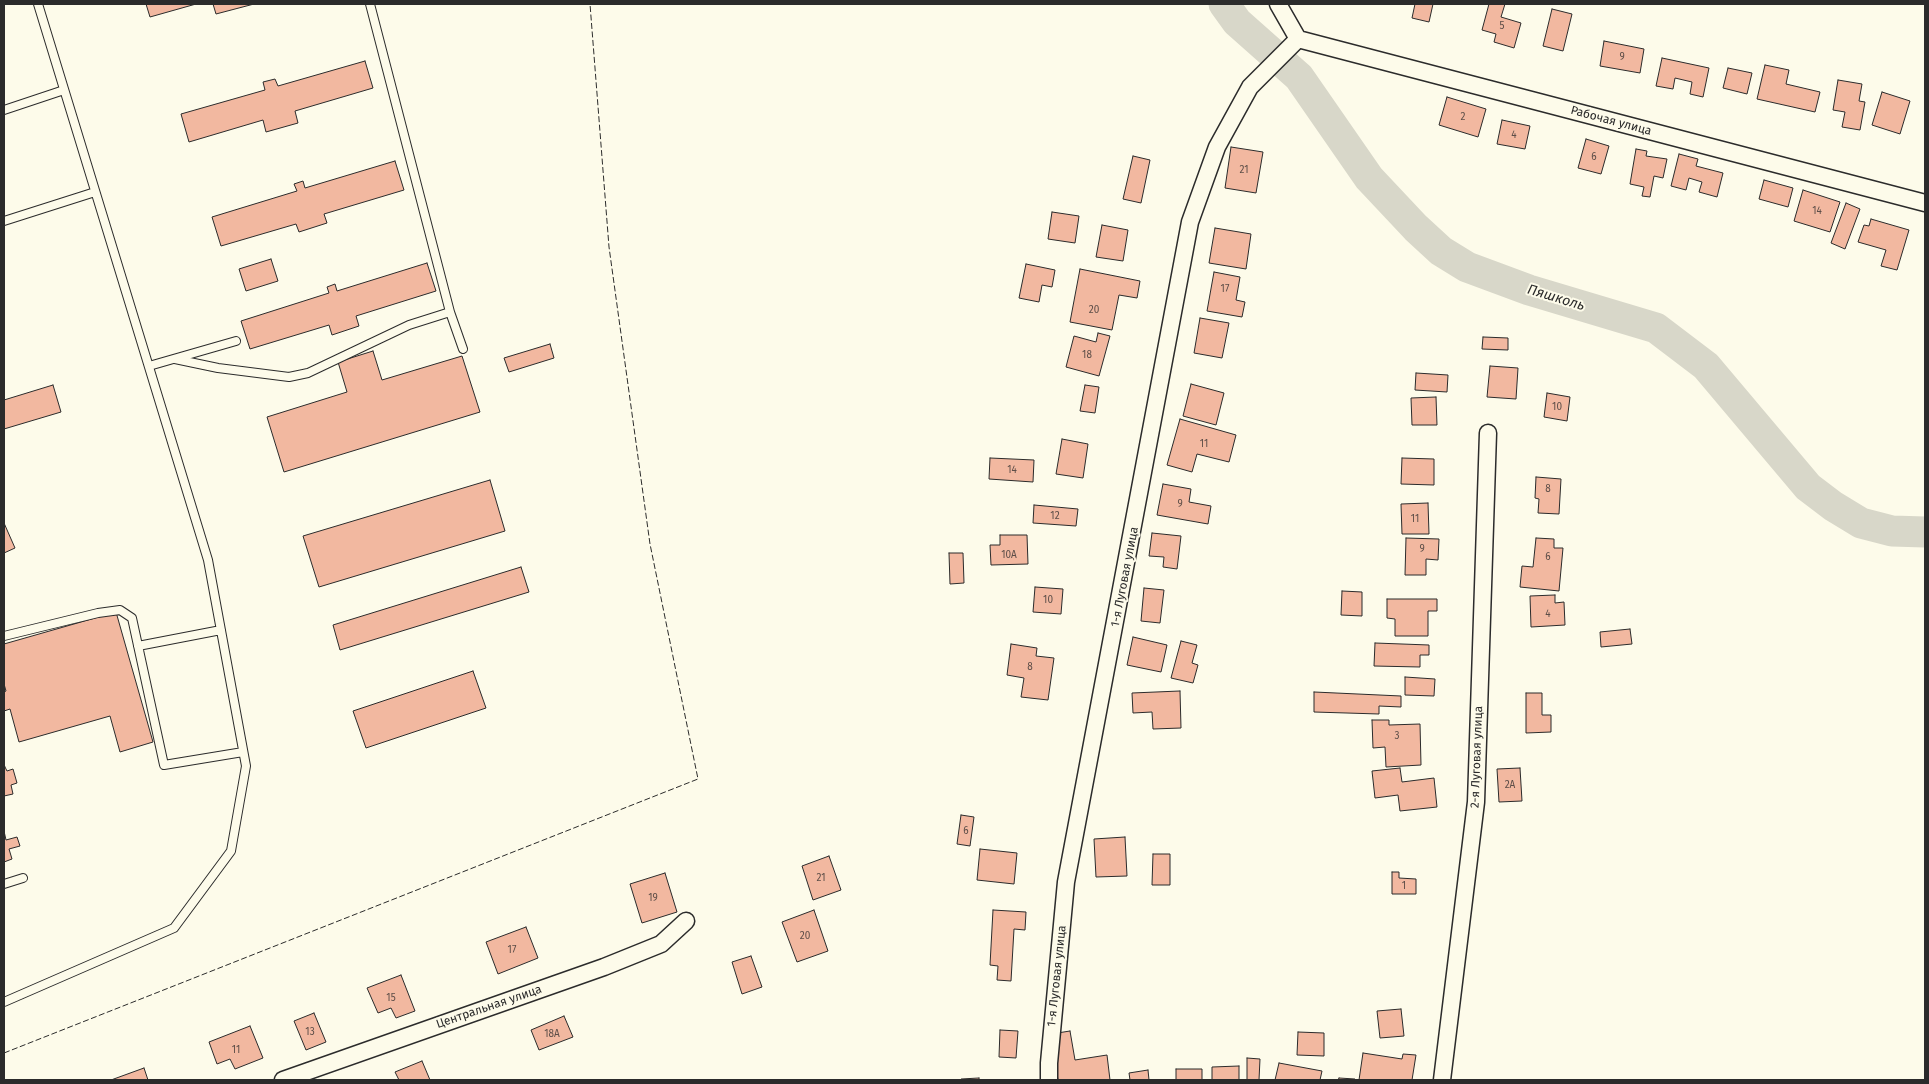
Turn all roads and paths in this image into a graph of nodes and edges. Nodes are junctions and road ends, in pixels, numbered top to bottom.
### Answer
1 (38, 4) edge
2 (370, 4) edge
3 (1278, 4) edge
4 (1298, 39) junction
5 (64, 90) junction
6 (4, 110) edge
7 (96, 192) junction
8 (1925, 203) edge
9 (4, 221) edge
10 (450, 312) junction
11 (236, 341) dead end
12 (463, 350) dead end
13 (175, 358) junction
14 (149, 366) junction
15 (1488, 433) dead end
16 (221, 630) junction
17 (4, 636) edge
18 (138, 646) junction
19 (243, 752) junction
20 (23, 878) dead end
21 (4, 884) edge
22 (686, 921) dead end
23 (4, 1002) edge
24 (283, 1080) edge
25 (1049, 1080) edge
26 (1442, 1080) edge

1 - 5 lane
2 - 10 lane
3 - 4 street
4 - 8 street, Рабочая улица
4 - 25 street, 1-я Луговая улица
5 - 6 lane
5 - 7 lane
7 - 9 lane
7 - 14 lane
10 - 12 lane
10 - 13 lane
11 - 13 lane
13 - 14 lane
14 - 16 lane
15 - 26 street, 2-я Луговая улица
16 - 18 lane
16 - 19 lane
17 - 18 lane
18 - 19 lane
19 - 23 lane
20 - 21 lane
22 - 24 street, Центральная улица

